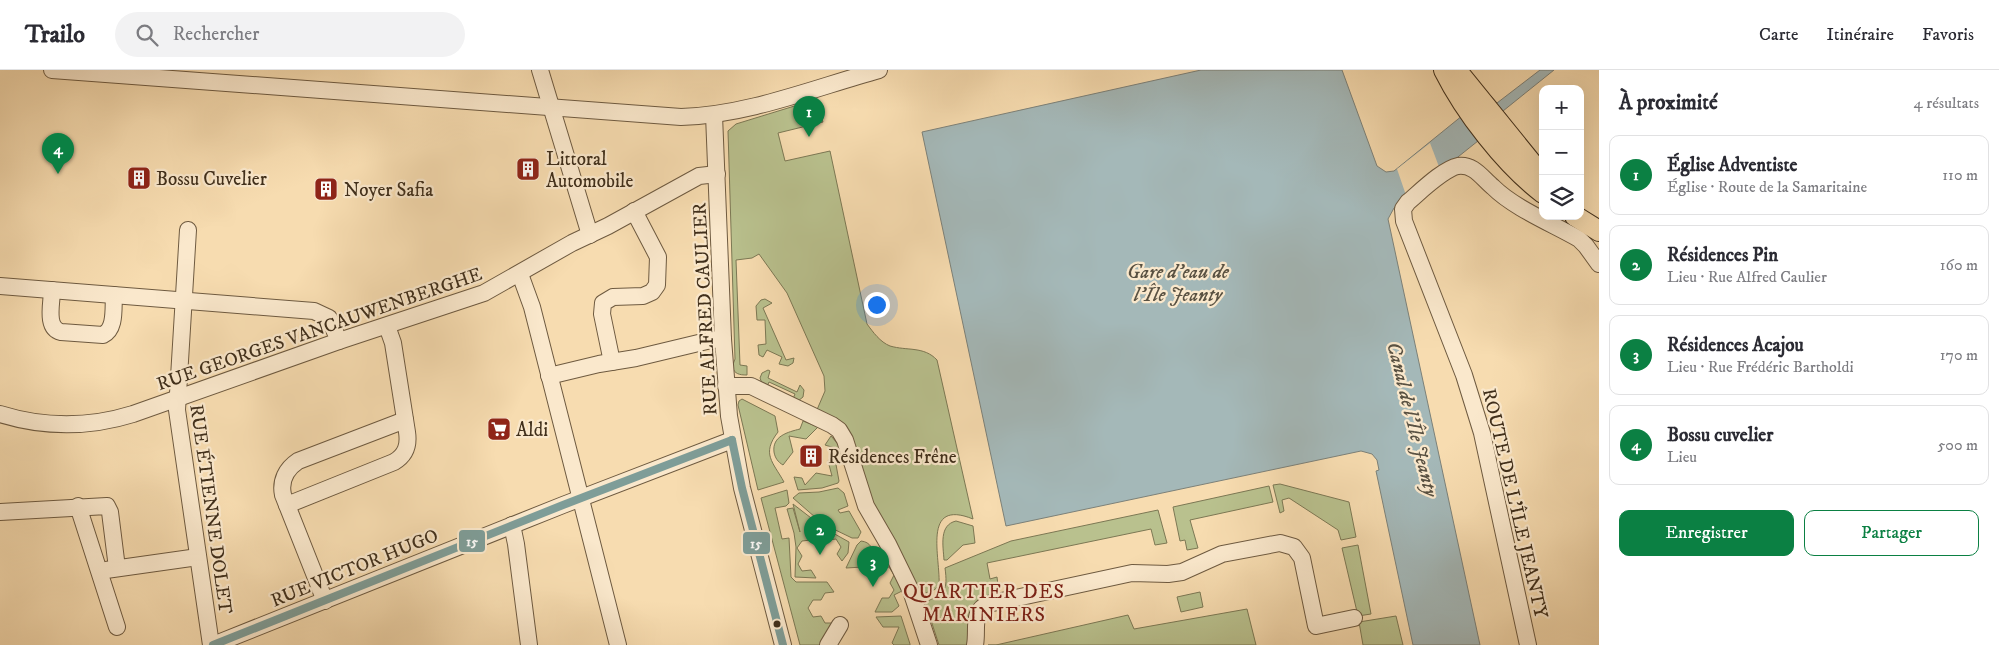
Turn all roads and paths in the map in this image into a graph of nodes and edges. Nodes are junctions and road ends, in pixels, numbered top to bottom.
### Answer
1 (52, 70) edge
2 (540, 70) edge
3 (879, 70) edge
4 (1444, 70) edge
5 (1457, 70) edge
6 (156, 74) edge
7 (1469, 98) junction
8 (552, 108) junction
9 (714, 115) junction
10 (1496, 134) junction
11 (717, 174) junction
12 (1540, 175) edge
13 (1539, 189) edge
14 (1584, 208) edge
15 (634, 212) junction
16 (1599, 217) edge
17 (1581, 220) edge
18 (188, 230) dead end
19 (1599, 231) edge
20 (590, 235) junction
21 (1599, 264) edge
22 (520, 274) junction
23 (0, 286) edge
24 (52, 290) junction
25 (114, 295) junction
26 (184, 300) junction
27 (388, 326) junction
28 (723, 339) junction
29 (339, 342) junction
30 (612, 362) junction
31 (549, 376) junction
32 (726, 386) junction
33 (177, 399) junction
34 (0, 414) edge
35 (405, 420) junction
36 (732, 440) junction
37 (581, 498) junction
38 (287, 504) junction
39 (78, 506) junction
40 (0, 512) edge
41 (512, 525) junction
42 (198, 557) junction
43 (118, 568) junction
44 (99, 571) junction
45 (325, 600) junction
46 (1354, 618) dead end
47 (840, 625) dead end
48 (117, 627) dead end
49 (212, 645) edge
50 (529, 645) edge
51 (618, 645) edge
52 (783, 645) edge
53 (828, 645) edge
54 (929, 645) edge
55 (975, 645) edge
56 (1528, 645) edge

1 - 6 street
2 - 8 street
3 - 9 street
4 - 7 main road
5 - 7 main road
6 - 8 street
7 - 10 main road
8 - 9 street
8 - 20 street
9 - 11 street, RUE ALFRED CAULIER
10 - 12 main road
10 - 13 main road
11 - 15 street, RUE GEORGES VANCAUWENBERGHE
11 - 28 street, RUE ALFRED CAULIER
14 - 16 main road
15 - 20 street, RUE GEORGES VANCAUWENBERGHE
15 - 30 street
17 - 19 main road
18 - 26 street, RUE ÉTIENNE DOLET
20 - 22 street, RUE GEORGES VANCAUWENBERGHE
21 - 56 street, ROUTE DE L'ÎLE JEANTY
22 - 27 street, RUE GEORGES VANCAUWENBERGHE
22 - 31 street
23 - 24 street
24 - 25 street
24 - 25 street
25 - 26 street
26 - 29 street
26 - 33 street, RUE ÉTIENNE DOLET
27 - 29 street, RUE GEORGES VANCAUWENBERGHE
27 - 35 street
28 - 30 street
28 - 32 street, RUE ALFRED CAULIER
29 - 33 street, RUE GEORGES VANCAUWENBERGHE
30 - 31 street
31 - 37 street
32 - 36 street, RUE ALFRED CAULIER
32 - 54 street
33 - 34 street, RUE GEORGES VANCAUWENBERGHE
33 - 42 street, RUE ÉTIENNE DOLET
35 - 38 street
35 - 38 street
36 - 37 street, RUE VICTOR HUGO
36 - 52 street, RUE ALFRED CAULIER
37 - 41 street, RUE VICTOR HUGO
37 - 51 street
38 - 45 street
39 - 40 street
39 - 43 street
39 - 44 street
41 - 45 street, RUE VICTOR HUGO
41 - 50 street
42 - 43 street
42 - 49 street, RUE ÉTIENNE DOLET
43 - 44 street
44 - 48 street
45 - 49 street, RUE VICTOR HUGO
46 - 55 street
47 - 53 street

